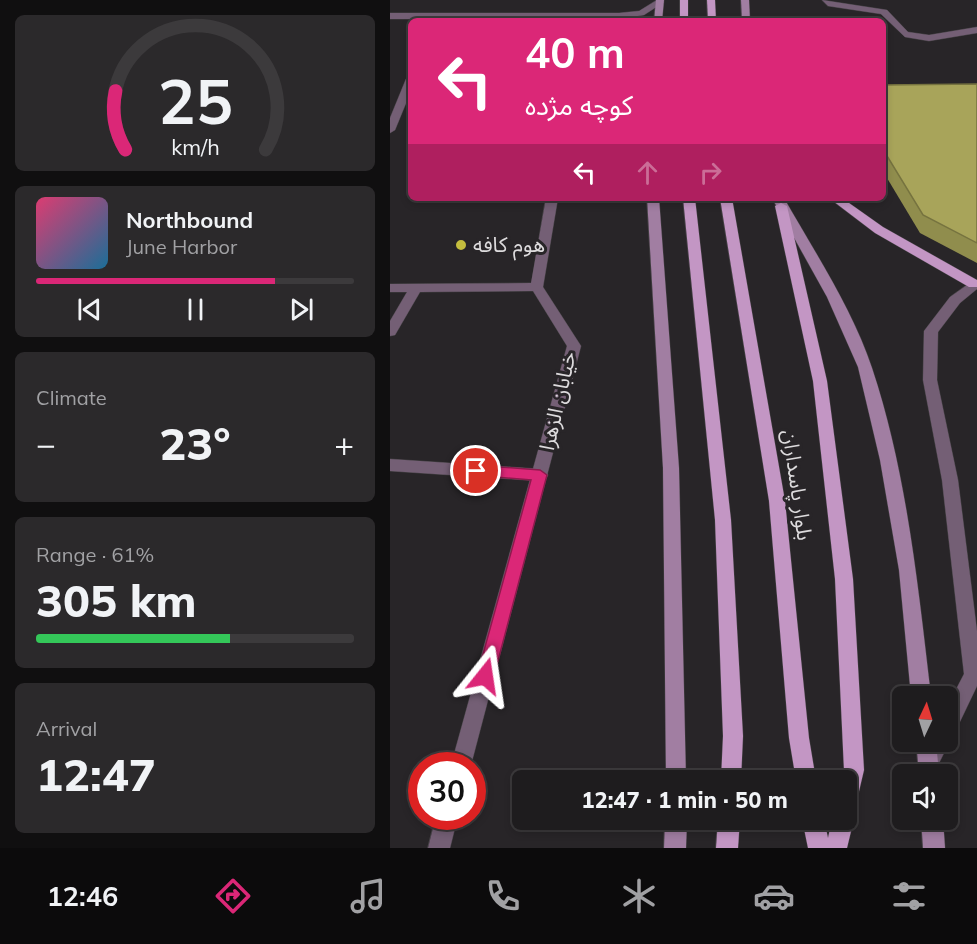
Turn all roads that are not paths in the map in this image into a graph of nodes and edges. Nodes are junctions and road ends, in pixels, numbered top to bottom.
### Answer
1 (684, 0) edge
2 (711, 0) edge
3 (745, 0) edge
4 (826, 0) edge
5 (660, 1) edge
6 (390, 16) edge
7 (421, 18) edge
8 (497, 18) edge
9 (658, 18) edge
10 (684, 18) edge
11 (712, 18) edge
12 (746, 18) edge
13 (390, 26) edge
14 (408, 26) edge
15 (977, 30) edge
16 (408, 86) edge
17 (390, 130) edge
18 (551, 201) edge
19 (653, 201) edge
20 (689, 201) edge
21 (727, 201) edge
22 (839, 201) edge
23 (780, 202) edge
24 (975, 284) edge
25 (537, 287) junction
26 (390, 288) edge
27 (416, 288) junction
28 (390, 332) edge
29 (390, 465) edge
30 (540, 475) junction
31 (920, 686) edge
32 (958, 705) edge
33 (465, 752) edge
34 (676, 770) edge
35 (731, 770) edge
36 (804, 770) edge
37 (854, 770) edge
38 (444, 830) edge
39 (676, 830) edge
40 (728, 830) edge
41 (815, 830) edge
42 (840, 830) edge
43 (933, 830) edge
44 (439, 848) edge
45 (675, 848) edge
46 (727, 848) edge
47 (819, 848) edge
48 (836, 848) edge
49 (934, 848) edge

1 - 10 main road
2 - 11 main road
3 - 12 main road
4 - 15 street
5 - 8 street
5 - 9 main road
6 - 7 street
13 - 14 street
16 - 17 street
18 - 25 street
19 - 34 main road
20 - 35 main road
21 - 36 main road, بلوار پاسداران
22 - 24 main road
23 - 31 main road
23 - 37 main road
24 - 32 street
25 - 27 street
25 - 30 street, خیابان الزهرا
26 - 27 street
27 - 28 street
29 - 30 street
30 - 33 street, خیابان الزهرا
38 - 44 street
39 - 45 main road
40 - 46 main road
41 - 47 main road
42 - 48 main road
43 - 49 main road

